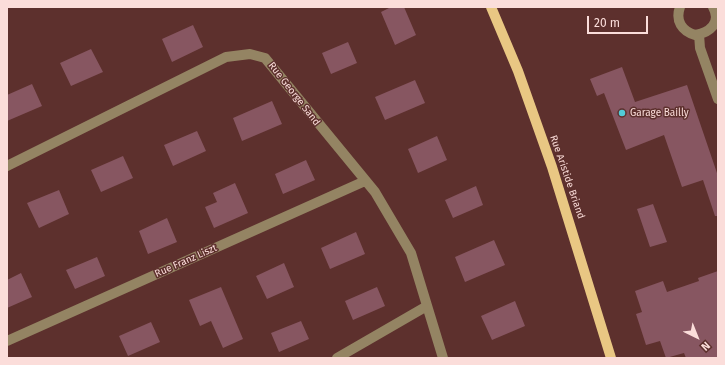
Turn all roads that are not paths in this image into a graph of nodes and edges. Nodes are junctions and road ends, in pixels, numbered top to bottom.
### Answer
1 (491, 7) edge
2 (680, 7) edge
3 (713, 7) edge
4 (699, 34) junction
5 (718, 99) edge
6 (7, 166) edge
7 (365, 181) junction
8 (427, 306) junction
9 (7, 341) edge
10 (337, 358) edge
11 (443, 358) edge
12 (611, 358) edge

1 - 12 main road, Rue Aristide Briand
2 - 4 street
3 - 4 street
4 - 5 street
6 - 7 street, Rue George Sand
7 - 8 street, Rue George Sand
7 - 9 street, Rue Franz Liszt
8 - 10 street
8 - 11 street, Rue George Sand

